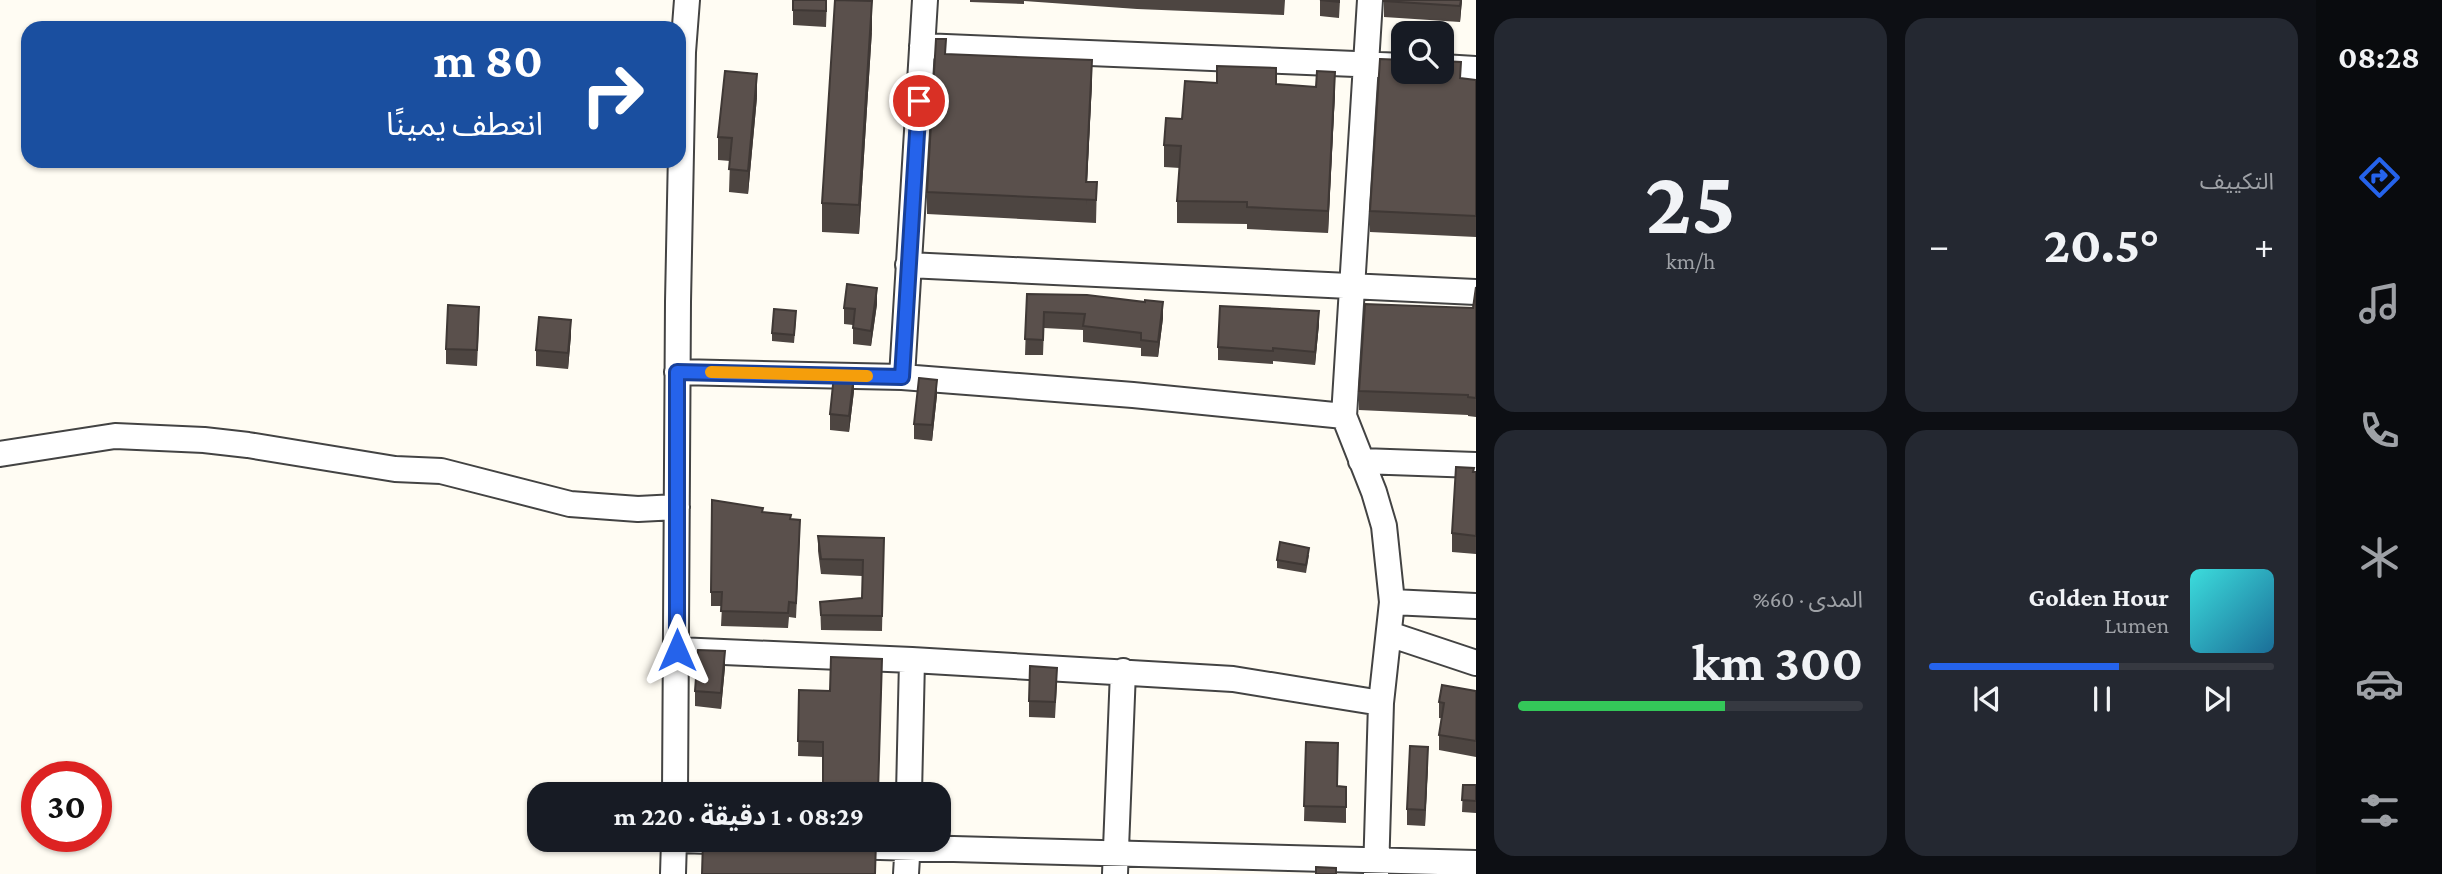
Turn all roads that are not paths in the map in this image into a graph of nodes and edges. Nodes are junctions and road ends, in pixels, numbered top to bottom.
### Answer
1 (687, 0) edge
2 (925, 0) edge
3 (1370, 0) edge
4 (686, 21) edge
5 (922, 46) junction
6 (1366, 64) junction
7 (1391, 65) edge
8 (1454, 68) edge
9 (1476, 69) edge
10 (681, 168) edge
11 (908, 265) junction
12 (1352, 286) junction
13 (1476, 292) edge
14 (677, 372) junction
15 (902, 377) junction
16 (1344, 416) junction
17 (0, 454) edge
18 (1361, 461) junction
19 (1476, 465) edge
20 (677, 507) junction
21 (1392, 602) junction
22 (1476, 606) edge
23 (1389, 634) junction
24 (677, 650) junction
25 (912, 660) junction
26 (1476, 663) edge
27 (1123, 671) junction
28 (1381, 703) junction
29 (675, 782) edge
30 (909, 782) edge
31 (951, 848) edge
32 (674, 852) edge
33 (907, 852) edge
34 (1115, 863) edge
35 (1476, 863) edge
36 (1376, 867) edge
37 (673, 874) edge
38 (906, 874) edge

1 - 4 street
2 - 5 street
3 - 6 street
5 - 6 street
5 - 11 street
6 - 7 street
6 - 12 street
8 - 9 street
10 - 14 street
11 - 12 street
11 - 15 street
12 - 13 street
12 - 16 street
14 - 15 street
14 - 20 street
15 - 16 street
16 - 18 street
17 - 20 street
18 - 19 street
18 - 21 street
20 - 24 street
21 - 22 street
21 - 23 street
23 - 26 street
23 - 28 street
24 - 25 street
24 - 29 street
25 - 27 street
25 - 30 street
27 - 28 street
27 - 34 street
28 - 36 street
31 - 34 street
32 - 37 street
33 - 38 street
34 - 36 street
35 - 36 street

